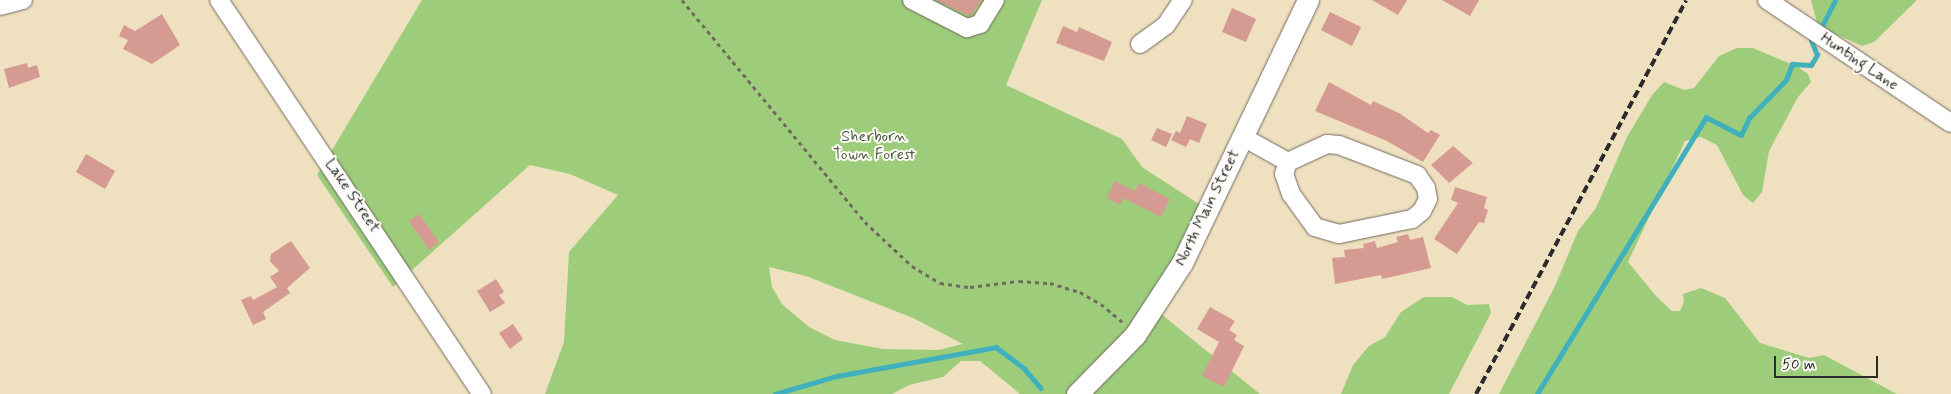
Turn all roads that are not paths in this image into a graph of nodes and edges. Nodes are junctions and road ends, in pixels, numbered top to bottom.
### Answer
1 (23, 0) edge
2 (220, 0) edge
3 (912, 0) edge
4 (995, 0) edge
5 (1183, 0) edge
6 (1308, 0) edge
7 (1767, 0) edge
8 (0, 6) edge
9 (1140, 44) dead end
10 (1951, 123) edge
11 (1243, 137) junction
12 (1288, 162) junction
13 (482, 394) edge
14 (1077, 394) edge

1 - 8 street
2 - 13 street, Lake Street
3 - 4 street
5 - 9 street
6 - 11 main road, North Main Street
7 - 10 street, Hunting Lane
11 - 12 street
11 - 14 main road, North Main Street
12 - 12 street

